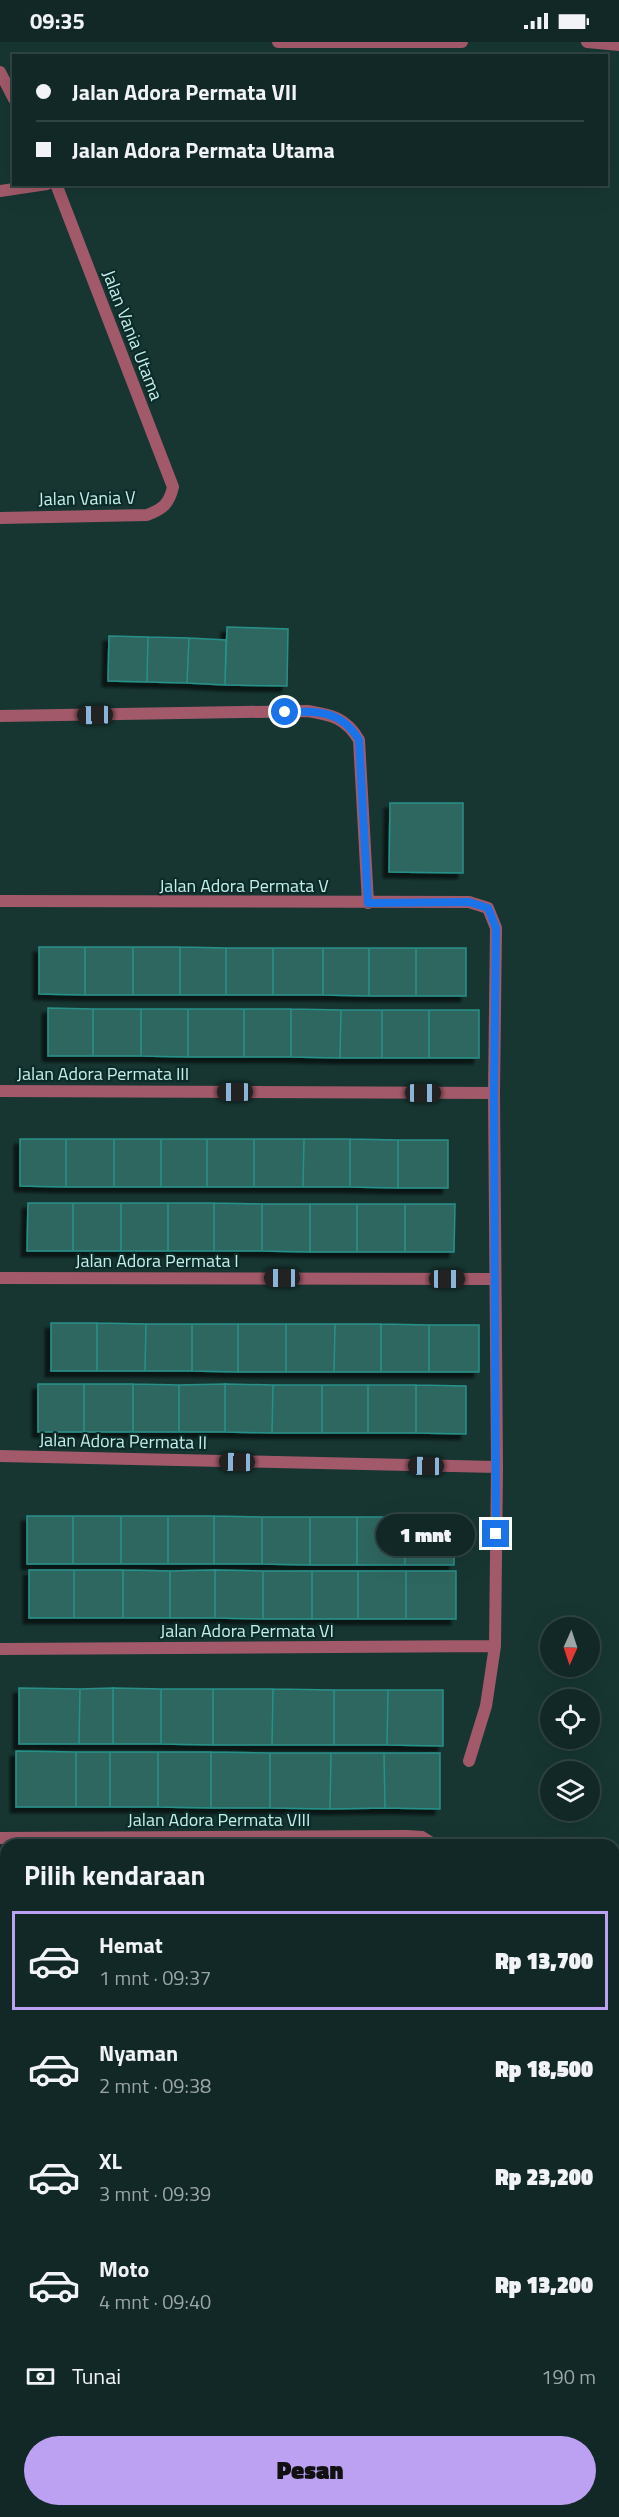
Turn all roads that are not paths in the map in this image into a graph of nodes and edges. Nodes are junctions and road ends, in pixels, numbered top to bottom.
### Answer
1 (278, 42) edge
2 (462, 42) edge
3 (587, 42) edge
4 (619, 45) edge
5 (0, 72) edge
6 (12, 95) edge
7 (34, 186) edge
8 (57, 186) edge
9 (0, 191) edge
10 (170, 500) joint
11 (0, 518) edge
12 (0, 716) edge
13 (0, 901) edge
14 (368, 903) junction
15 (0, 1091) edge
16 (494, 1093) junction
17 (0, 1278) edge
18 (494, 1279) junction
19 (0, 1456) edge
20 (497, 1467) junction
21 (495, 1646) junction
22 (0, 1649) edge
23 (469, 1761) dead end
24 (0, 1838) edge
25 (425, 1839) edge

1 - 2 street
3 - 4 street
5 - 6 street
7 - 9 street
8 - 10 street, Jalan Vania Utama
10 - 11 street, Jalan Vania V
12 - 14 street
13 - 14 street, Jalan Adora Permata V
14 - 16 street, Jalan Adora Permata V
15 - 16 street, Jalan Adora Permata III
16 - 18 street
17 - 18 street, Jalan Adora Permata I
18 - 20 street
19 - 20 street, Jalan Adora Permata II
20 - 21 street
21 - 22 street, Jalan Adora Permata VI
21 - 23 street
24 - 25 street, Jalan Adora Permata VIII

